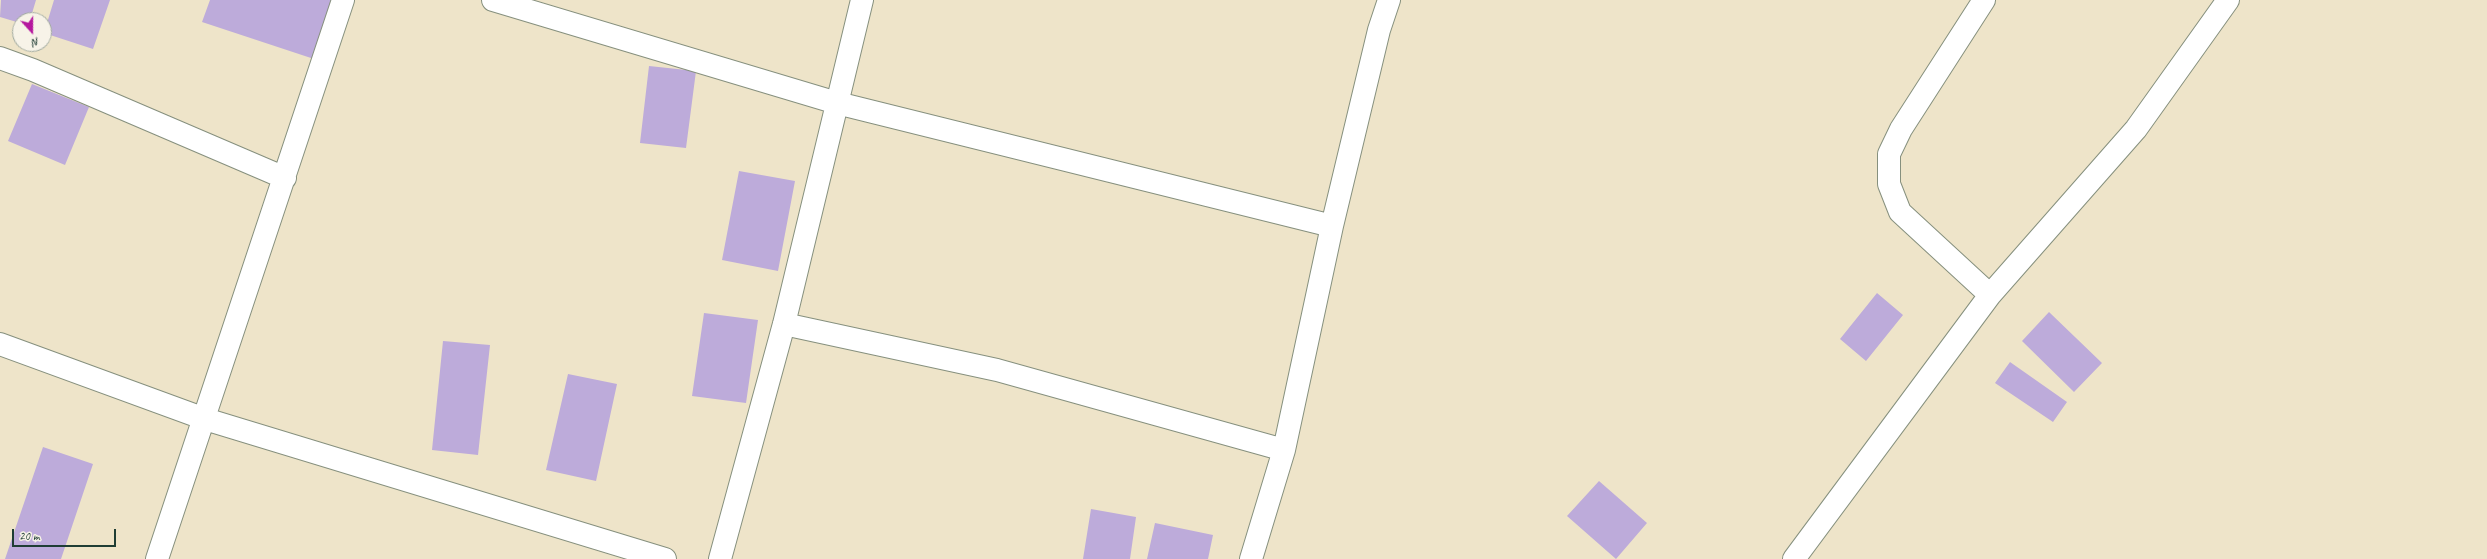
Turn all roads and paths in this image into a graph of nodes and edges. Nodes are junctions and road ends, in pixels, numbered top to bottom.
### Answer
1 (343, 0) edge
2 (493, 0) edge
3 (862, 0) edge
4 (1389, 0) edge
5 (1984, 0) edge
6 (2228, 0) edge
7 (0, 58) edge
8 (837, 103) junction
9 (285, 178) junction
10 (1332, 226) junction
11 (1990, 295) junction
12 (784, 324) junction
13 (0, 344) edge
14 (205, 419) junction
15 (1284, 450) junction
16 (157, 559) edge
17 (665, 559) edge
18 (720, 559) edge
19 (1251, 559) edge
20 (1794, 559) edge

1 - 9 street
2 - 8 street
3 - 8 street
4 - 10 street
5 - 11 street
6 - 11 street
7 - 9 street
8 - 10 street
8 - 12 street
9 - 14 street
10 - 15 street
11 - 20 street
12 - 15 street
12 - 18 street
13 - 14 street
14 - 16 street
14 - 17 street
15 - 19 street

